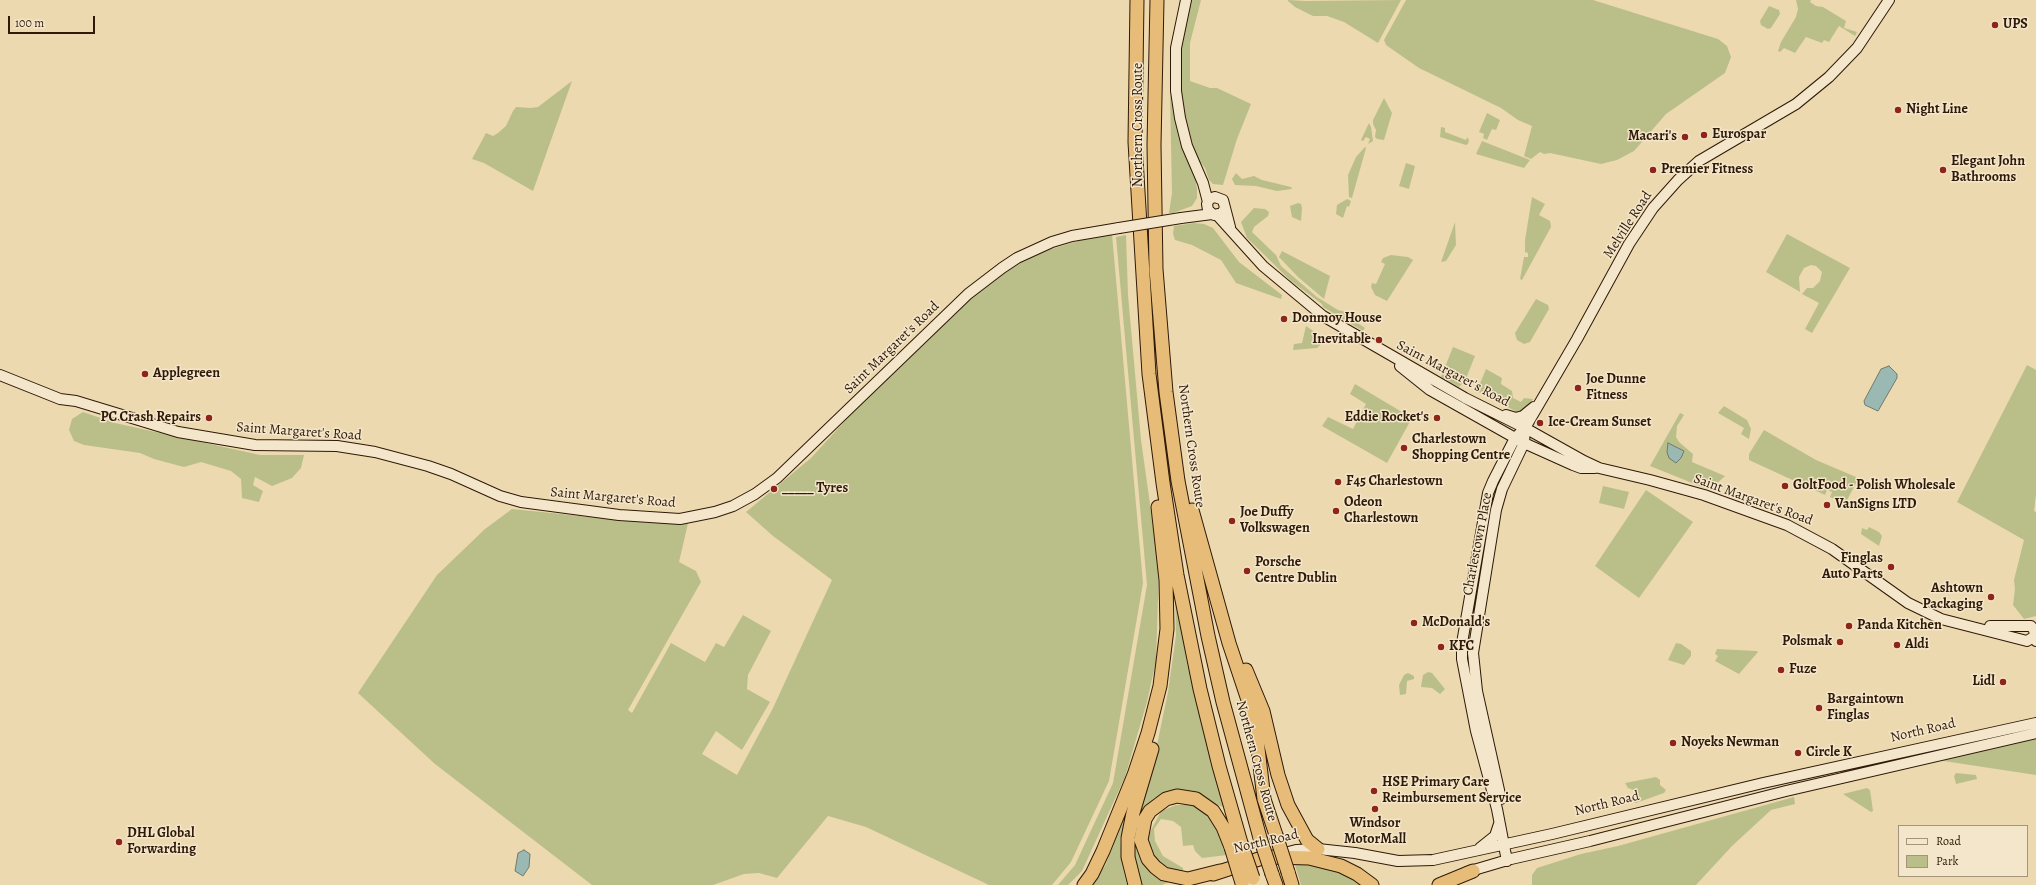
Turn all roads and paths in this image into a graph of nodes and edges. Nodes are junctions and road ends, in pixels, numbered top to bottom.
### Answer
1 (1137, 0) edge
2 (1157, 0) edge
3 (1186, 0) edge
4 (1889, 0) edge
5 (1204, 183) junction
6 (1218, 197) junction
7 (1207, 203) junction
8 (1225, 208) junction
9 (1214, 214) junction
10 (1181, 218) junction
11 (1230, 229) junction
12 (1161, 343) junction
13 (1378, 349) junction
14 (1150, 374) junction
15 (0, 375) edge
16 (1539, 403) junction
17 (1482, 407) junction
18 (1493, 426) junction
19 (1525, 428) junction
20 (1520, 440) junction
21 (1513, 465) junction
22 (1573, 465) junction
23 (1599, 468) junction
24 (1493, 481) junction
25 (1170, 528) junction
26 (1224, 623) junction
27 (1970, 625) junction
28 (2030, 639) edge
29 (2036, 648) edge
30 (2036, 723) edge
31 (2036, 733) edge
32 (1497, 809) junction
33 (1508, 844) junction
34 (1236, 845) junction
35 (1318, 849) junction
36 (1465, 853) junction
37 (1273, 856) junction
38 (1509, 860) junction
39 (1220, 871) junction
40 (1473, 871) junction
41 (1274, 879) edge
42 (1248, 883) edge
43 (1084, 885) edge
44 (1135, 885) edge
45 (1186, 885) edge
46 (1292, 885) edge
47 (1372, 885) edge
48 (1430, 885) edge
49 (1439, 885) edge

1 - 14 highway, Northern Cross Route
2 - 12 highway, Northern Cross Route
3 - 5 main road
4 - 16 main road, Melville Road
5 - 6 main road
5 - 7 main road
6 - 7 main road
6 - 8 main road
7 - 9 main road
7 - 10 main road, Saint Margaret's Road
8 - 9 main road
8 - 11 main road, Saint Margaret's Road
9 - 10 main road, Saint Margaret's Road
9 - 11 main road, Saint Margaret's Road
10 - 15 main road, Saint Margaret's Road, bridge
11 - 13 main road, Saint Margaret's Road
12 - 26 highway
12 - 41 highway, Northern Cross Route, bridge
13 - 17 main road, Saint Margaret's Road
13 - 18 main road, Saint Margaret's Road
14 - 25 highway, Northern Cross Route
14 - 43 highway
16 - 17 main road
16 - 19 main road, Melville Road
17 - 19 main road, Saint Margaret's Road
18 - 20 main road, Saint Margaret's Road
18 - 24 main road
19 - 20 main road, Charlestown Place
19 - 23 main road, Saint Margaret's Road
20 - 21 main road, Charlestown Place
20 - 22 main road, Saint Margaret's Road
20 - 24 main road, Charlestown Place
21 - 22 main road
21 - 33 main road, Charlestown Place
22 - 23 main road, Saint Margaret's Road
23 - 27 main road, Saint Margaret's Road
24 - 32 main road, Charlestown Place
25 - 34 highway, Northern Cross Route
25 - 44 highway
26 - 35 highway
26 - 46 highway, bridge
27 - 28 main road, Saint Margaret's Road
27 - 28 main road, Saint Margaret's Road
28 - 29 main road, Saint Margaret's Road
30 - 33 main road, North Road
31 - 38 main road, North Road
32 - 33 main road, Charlestown Place
32 - 36 main road
33 - 36 main road, North Road
33 - 38 main road
34 - 39 highway
34 - 42 highway, bridge
35 - 36 main road, North Road
35 - 37 main road, North Road
37 - 39 highway, North Road
37 - 47 highway
38 - 40 main road, North Road
39 - 45 highway, North Road
40 - 48 main road, North Road
40 - 49 highway

